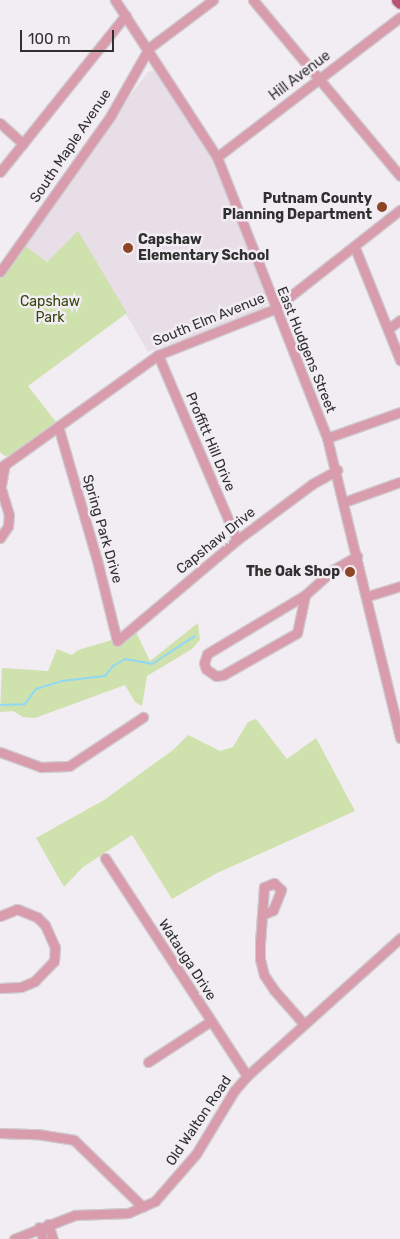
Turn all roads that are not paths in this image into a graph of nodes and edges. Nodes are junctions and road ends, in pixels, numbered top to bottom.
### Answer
1 (115, 0) edge
2 (213, 0) edge
3 (252, 0) edge
4 (398, 0) edge
5 (400, 3) edge
6 (126, 14) junction
7 (400, 17) edge
8 (149, 48) junction
9 (320, 78) junction
10 (0, 123) edge
11 (24, 144) junction
12 (217, 157) junction
13 (0, 172) edge
14 (400, 176) edge
15 (400, 210) edge
16 (354, 248) junction
17 (0, 272) edge
18 (274, 309) junction
19 (400, 320) edge
20 (388, 329) junction
21 (158, 355) junction
22 (400, 360) edge
23 (400, 412) edge
24 (58, 426) junction
25 (326, 438) junction
26 (2, 463) edge
27 (337, 470) junction
28 (400, 482) edge
29 (1, 489) edge
30 (344, 502) junction
31 (0, 534) edge
32 (237, 540) junction
33 (357, 556) junction
34 (400, 586) edge
35 (305, 595) junction
36 (368, 596) junction
37 (117, 641) joint
38 (143, 717) dead end
39 (400, 738) edge
40 (0, 752) edge
41 (105, 858) dead end
42 (262, 915) dead end
43 (0, 916) edge
44 (400, 938) edge
45 (0, 988) edge
46 (211, 1021) junction
47 (304, 1024) junction
48 (148, 1062) dead end
49 (246, 1076) junction
50 (0, 1134) edge
51 (143, 1207) junction
52 (44, 1226) junction
53 (14, 1239) edge
54 (43, 1239) edge
55 (53, 1239) edge

1 - 6 street, East Hudgens Street
2 - 8 street, South Maple Avenue
3 - 9 street
4 - 5 main road
6 - 8 street, East Hudgens Street
6 - 11 street
7 - 9 street, Hill Avenue
8 - 12 street, East Hudgens Street
8 - 17 street, South Maple Avenue
9 - 12 street, Hill Avenue
9 - 14 street
10 - 11 street
11 - 13 street
12 - 18 street, East Hudgens Street
15 - 16 street, South Elm Avenue
16 - 18 street, South Elm Avenue
16 - 20 street
18 - 21 street, South Elm Avenue
18 - 25 street, East Hudgens Street
19 - 20 street
20 - 22 street
21 - 24 street, South Elm Avenue
21 - 32 street, Proffitt Hill Drive
23 - 25 street
24 - 26 street, South Elm Avenue
24 - 37 street, Spring Park Drive
25 - 27 street, East Hudgens Street
26 - 29 street
27 - 30 street, East Hudgens Street
27 - 32 street, Capshaw Drive
28 - 30 street
29 - 31 street
30 - 33 street, East Hudgens Street
32 - 37 street, Capshaw Drive
33 - 35 street
33 - 36 street, East Hudgens Street
34 - 36 street
35 - 35 street
36 - 39 street, East Hudgens Street
38 - 40 street
41 - 46 street, Watauga Drive
42 - 47 street
43 - 45 street
44 - 47 street, Old Walton Road
46 - 48 street
46 - 49 street, Watauga Drive
47 - 49 street, Old Walton Road
49 - 51 street, Old Walton Road
50 - 51 street
51 - 52 street, Old Walton Road
52 - 53 street, Old Walton Road
52 - 54 street
52 - 55 street

